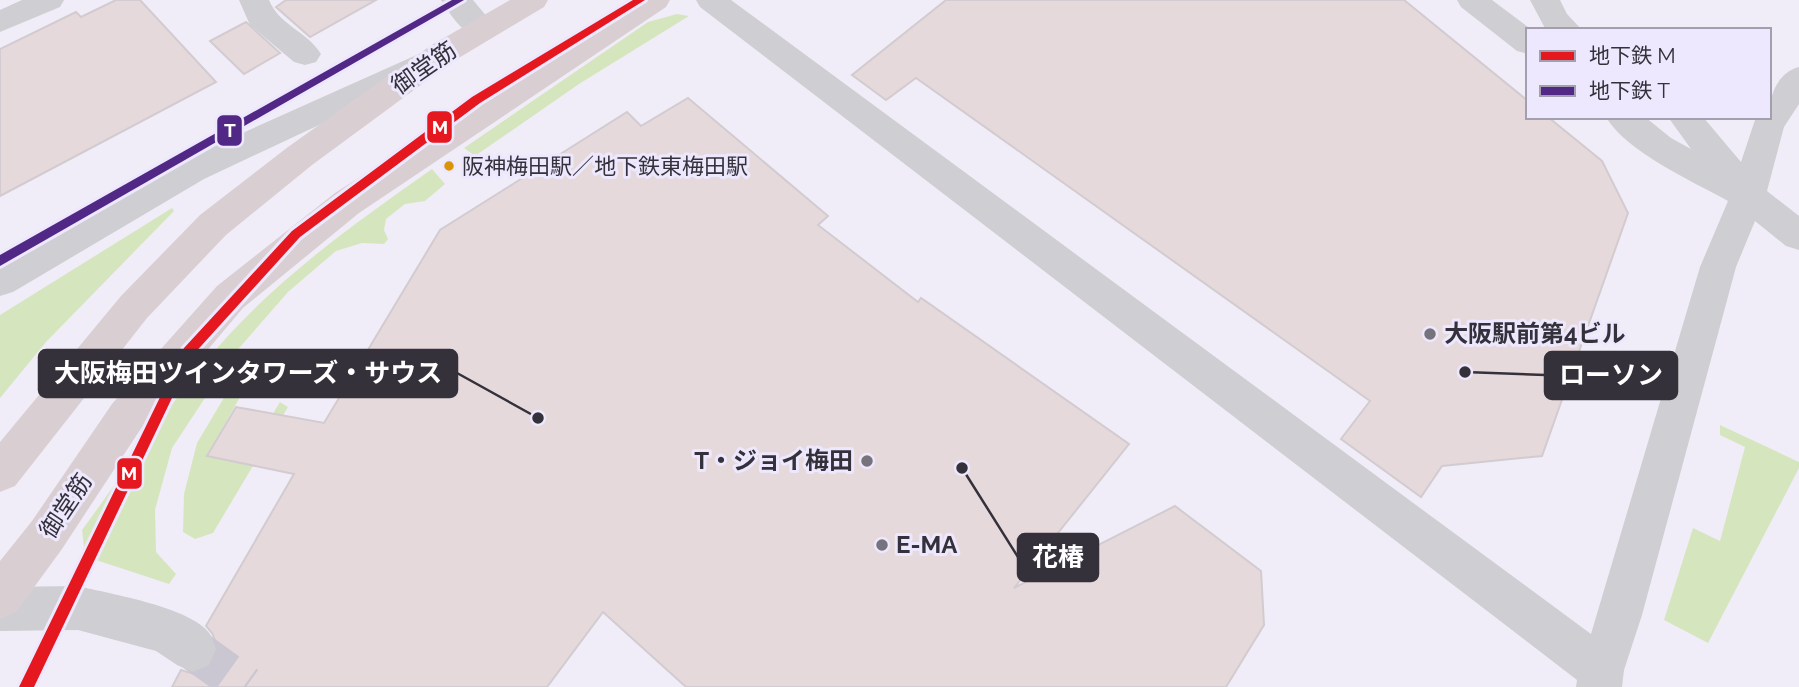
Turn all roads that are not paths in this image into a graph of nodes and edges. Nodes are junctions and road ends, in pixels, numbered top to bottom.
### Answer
1 (49, 0) edge
2 (254, 0) edge
3 (456, 0) edge
4 (533, 0) edge
5 (655, 0) edge
6 (711, 0) edge
7 (1545, 0) edge
8 (1477, 1) edge
9 (0, 22) edge
10 (1564, 28) edge
11 (482, 30) junction
12 (1526, 41) edge
13 (306, 54) dead end
14 (441, 54) junction
15 (1799, 78) edge
16 (1625, 119) edge
17 (1686, 119) edge
18 (1748, 196) junction
19 (1799, 236) edge
20 (0, 281) edge
21 (0, 473) edge
22 (0, 597) edge
23 (0, 609) edge
24 (193, 649) tunnel mouth
25 (1600, 678) edge

1 - 9 street
2 - 13 street
3 - 11 street
4 - 11 highway, 御堂筋
5 - 22 highway, 御堂筋
6 - 25 street
7 - 10 street
8 - 12 street
11 - 14 highway, 御堂筋
14 - 20 street
14 - 21 highway, 御堂筋
15 - 18 street
16 - 18 street
17 - 18 street
18 - 19 street
18 - 25 street
23 - 24 street

